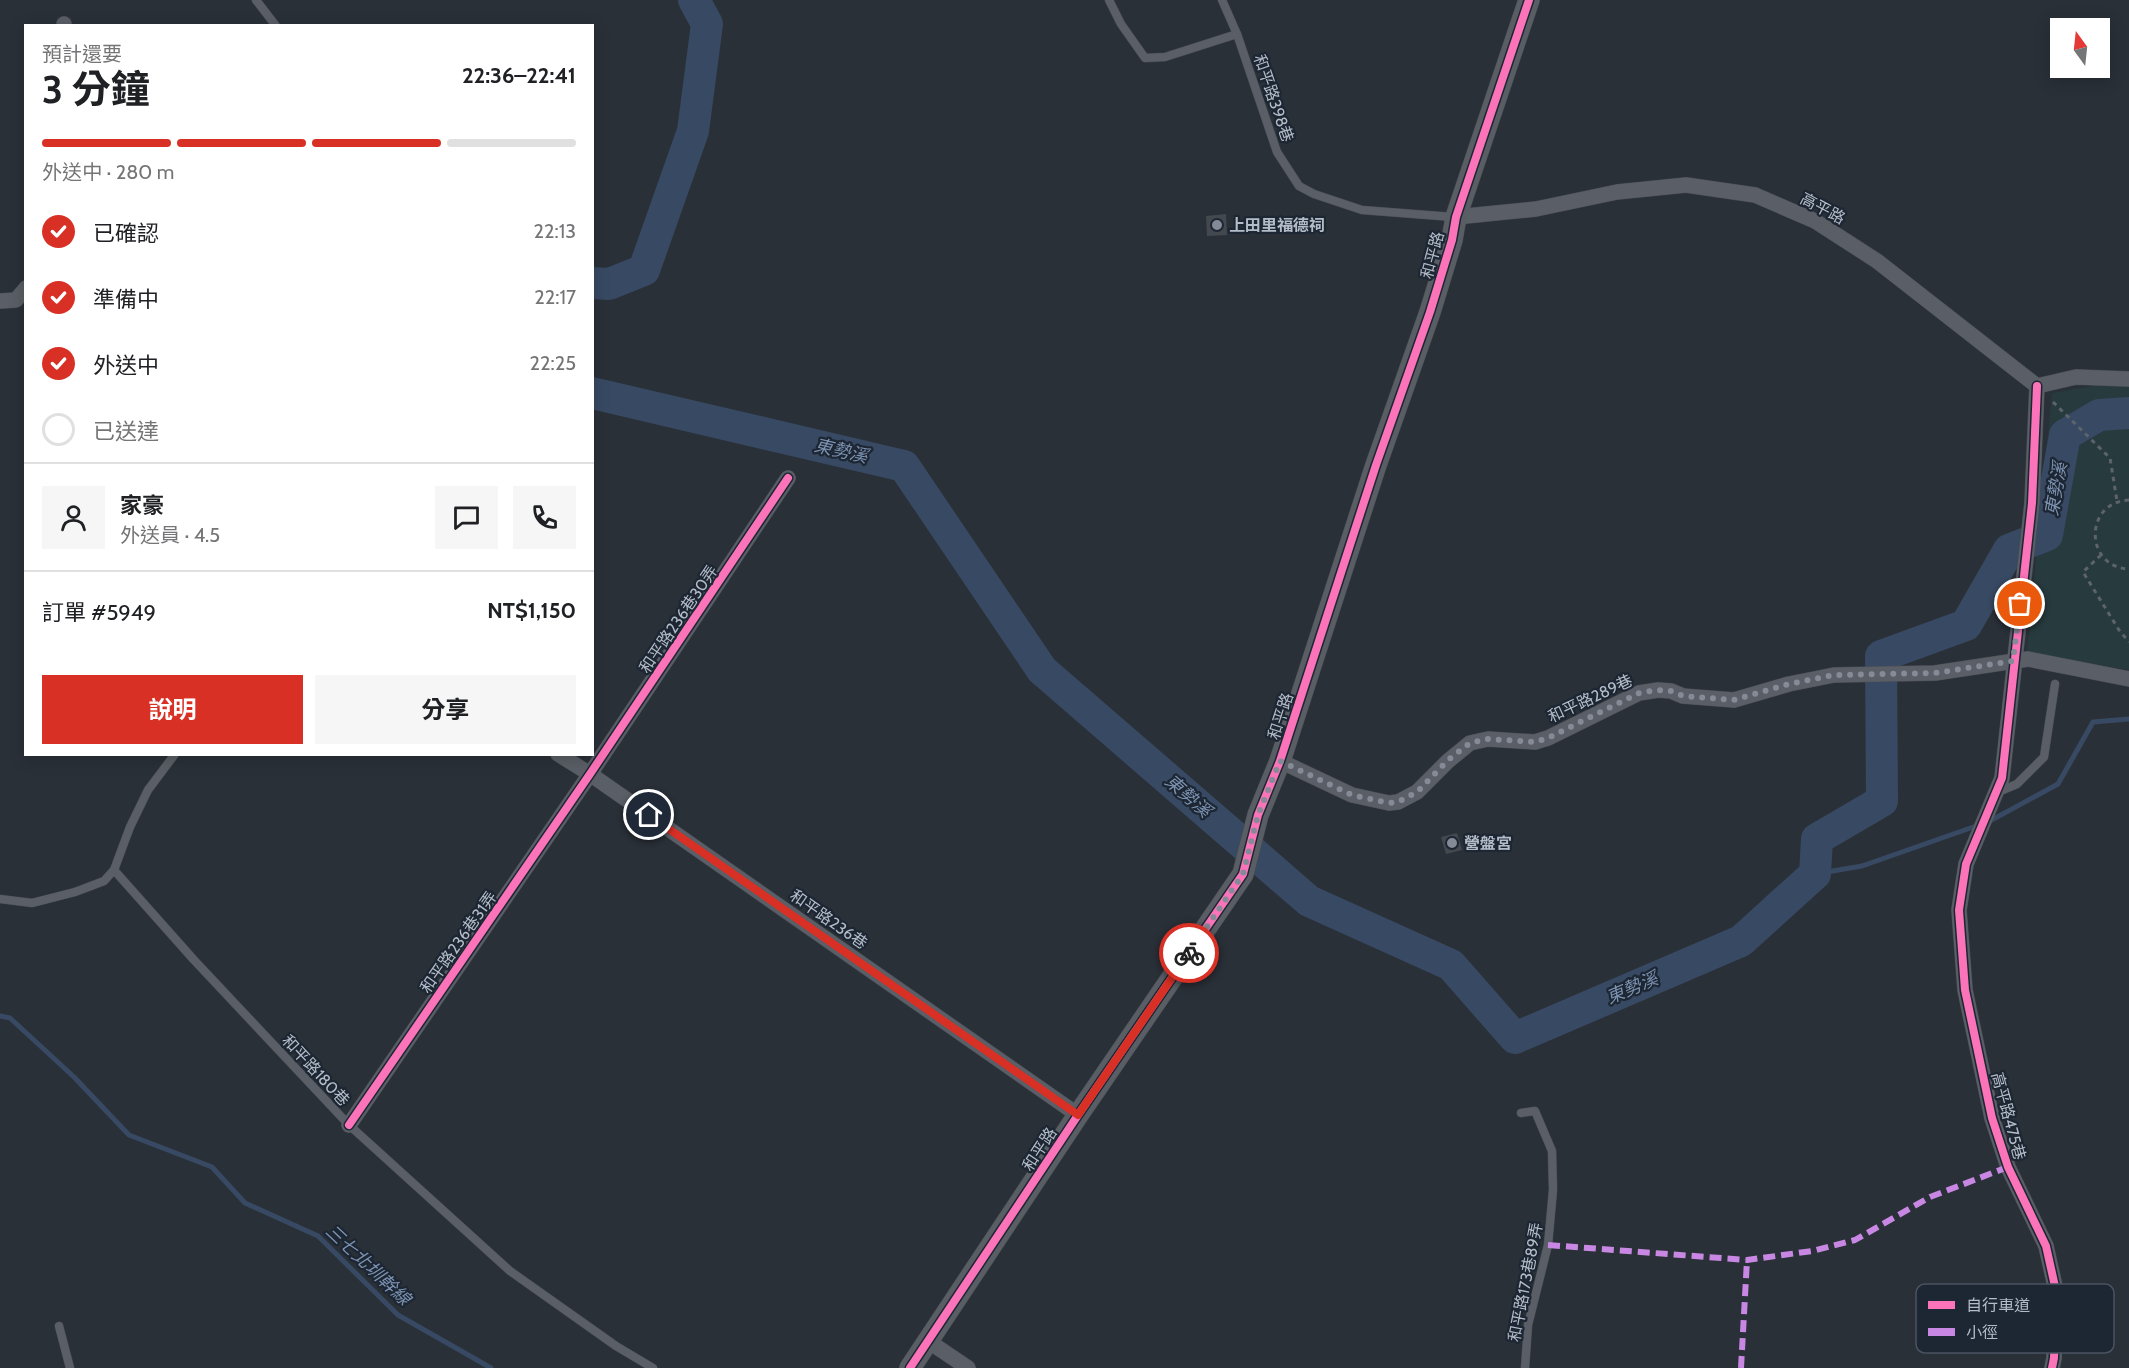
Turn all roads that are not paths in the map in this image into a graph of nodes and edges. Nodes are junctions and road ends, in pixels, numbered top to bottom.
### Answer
1 (256, 0) edge
2 (1109, 0) edge
3 (1221, 0) edge
4 (1529, 0) edge
5 (274, 24) edge
6 (1237, 34) junction
7 (1456, 217) junction
8 (24, 290) edge
9 (0, 301) edge
10 (2129, 379) edge
11 (2037, 386) junction
12 (788, 478) dead end
13 (2013, 661) junction
14 (2129, 679) edge
15 (2055, 684) dead end
16 (174, 756) edge
17 (561, 756) edge
18 (1280, 761) junction
19 (590, 774) junction
20 (1994, 794) junction
21 (114, 870) junction
22 (0, 899) edge
23 (1521, 1113) dead end
24 (1078, 1115) junction
25 (349, 1125) junction
26 (2054, 1284) edge
27 (59, 1326) dead end
28 (928, 1341) junction
29 (2054, 1353) edge
30 (70, 1368) edge
31 (653, 1368) edge
32 (910, 1368) edge
33 (968, 1368) edge
34 (1525, 1368) edge
35 (2052, 1368) edge

1 - 5 lane
2 - 6 lane
3 - 6 lane, 和平路398巷
4 - 7 street, 和平路
6 - 7 lane, 和平路398巷
7 - 11 street, 高平路
7 - 18 street, 和平路
8 - 9 street
10 - 11 street
11 - 13 street
12 - 19 street, 和平路236巷30弄
13 - 14 street, 和平路289巷
13 - 18 street, 和平路289巷
13 - 20 street
15 - 20 lane
16 - 21 lane
17 - 19 street, 和平路236巷
18 - 24 street, 和平路
19 - 24 street, 和平路236巷
19 - 25 street, 和平路236巷31弄
20 - 26 street, 高平路475巷
21 - 22 lane
21 - 25 lane, 和平路180巷
23 - 34 lane, 和平路173巷89弄
24 - 28 street, 和平路
25 - 31 lane, 和平路180巷
27 - 30 lane
28 - 32 street, 和平路
28 - 33 street
29 - 35 street, 高平路475巷

